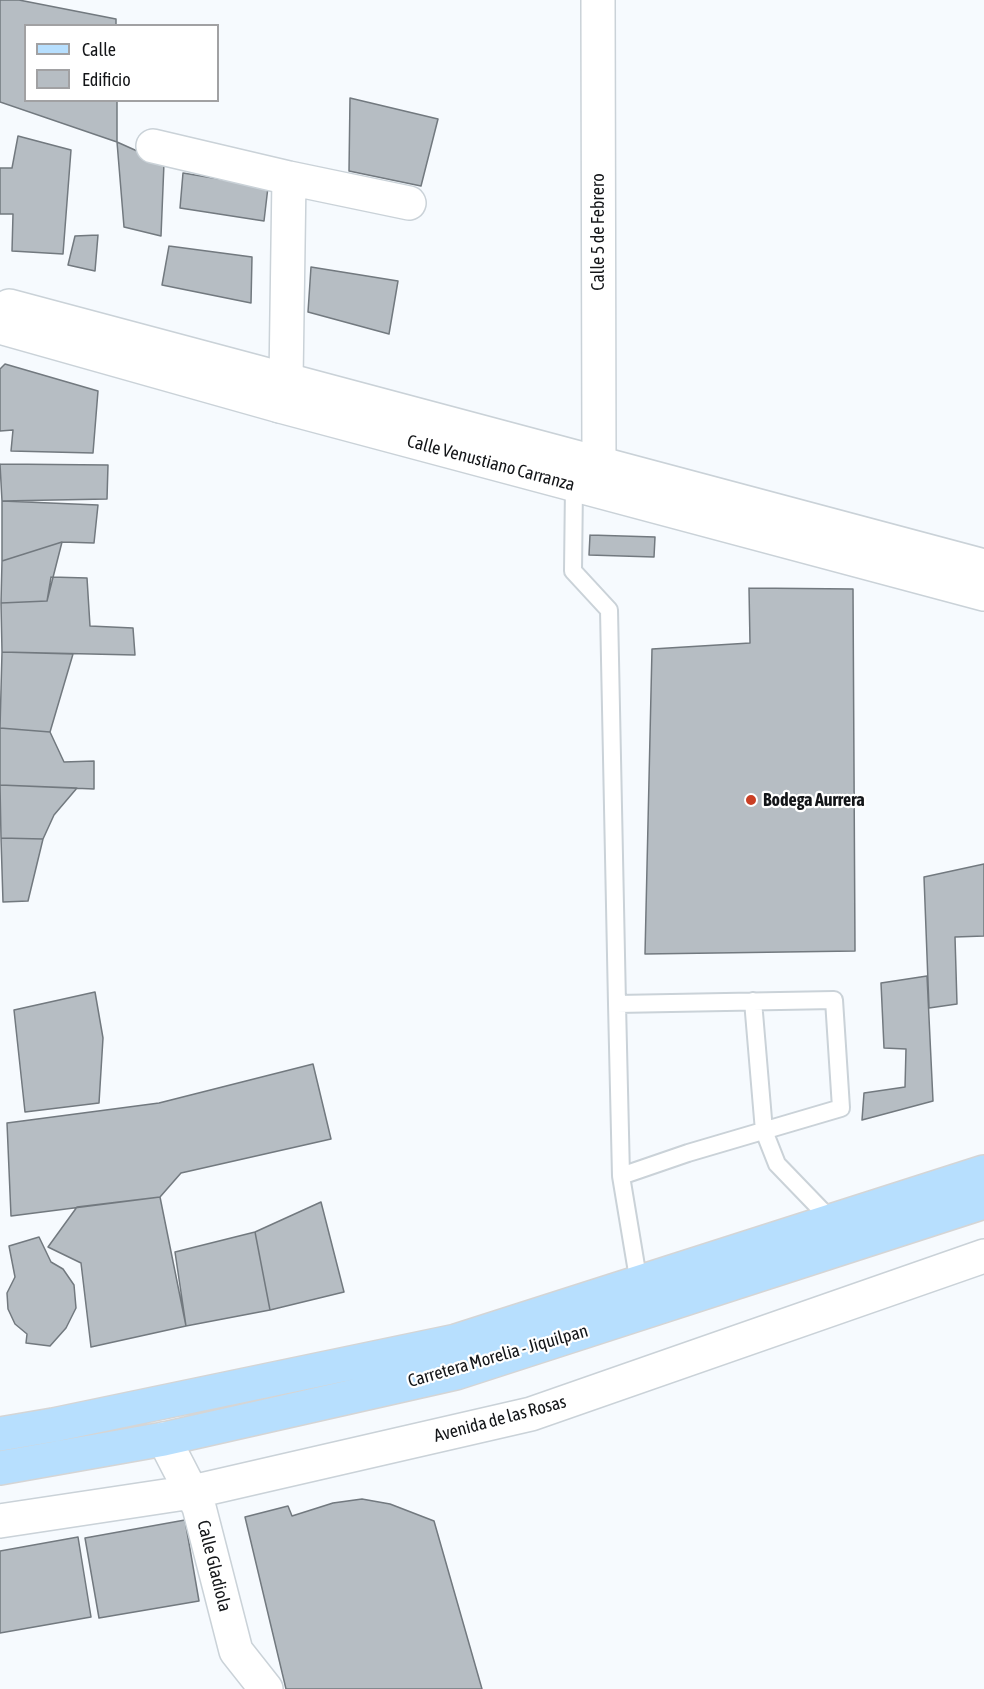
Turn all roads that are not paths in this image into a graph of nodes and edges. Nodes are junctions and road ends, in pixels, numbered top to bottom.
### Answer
1 (598, 0) edge
2 (153, 146) dead end
3 (289, 178) junction
4 (409, 203) dead end
5 (0, 304) edge
6 (0, 327) edge
7 (283, 393) junction
8 (599, 463) junction
9 (574, 486) junction
10 (984, 566) edge
11 (984, 594) edge
12 (753, 1001) junction
13 (617, 1004) junction
14 (764, 1131) junction
15 (984, 1172) edge
16 (621, 1176) junction
17 (984, 1202) edge
18 (831, 1220) junction
19 (984, 1256) edge
20 (639, 1284) junction
21 (0, 1434) edge
22 (164, 1439) junction
23 (0, 1468) edge
24 (192, 1492) junction
25 (0, 1521) edge
26 (266, 1689) edge

1 - 8 street, Calle 5 de Febrero
2 - 3 street
3 - 4 street
3 - 7 street
5 - 7 street, Calle Venustiano Carranza
6 - 7 street, Calle Venustiano Carranza
7 - 8 street, Calle Venustiano Carranza
7 - 9 street, Calle Venustiano Carranza
8 - 9 street
8 - 10 street, Calle Venustiano Carranza
9 - 11 street, Calle Venustiano Carranza
9 - 13 lane
12 - 13 lane
12 - 14 lane
12 - 14 lane
13 - 16 lane
14 - 16 lane
14 - 18 lane
15 - 18 main road, Carretera Morelia - Jiquilpan
16 - 20 lane
17 - 22 main road, Carretera Morelia - Jiquilpan
18 - 20 main road, Carretera Morelia - Jiquilpan
19 - 24 street, Avenida de las Rosas
20 - 21 main road, Carretera Morelia - Jiquilpan
22 - 23 main road, Carretera Morelia - Jiquilpan
22 - 24 street, Calle Gladiola
24 - 25 street, Avenida de las Rosas
24 - 26 street, Calle Gladiola

